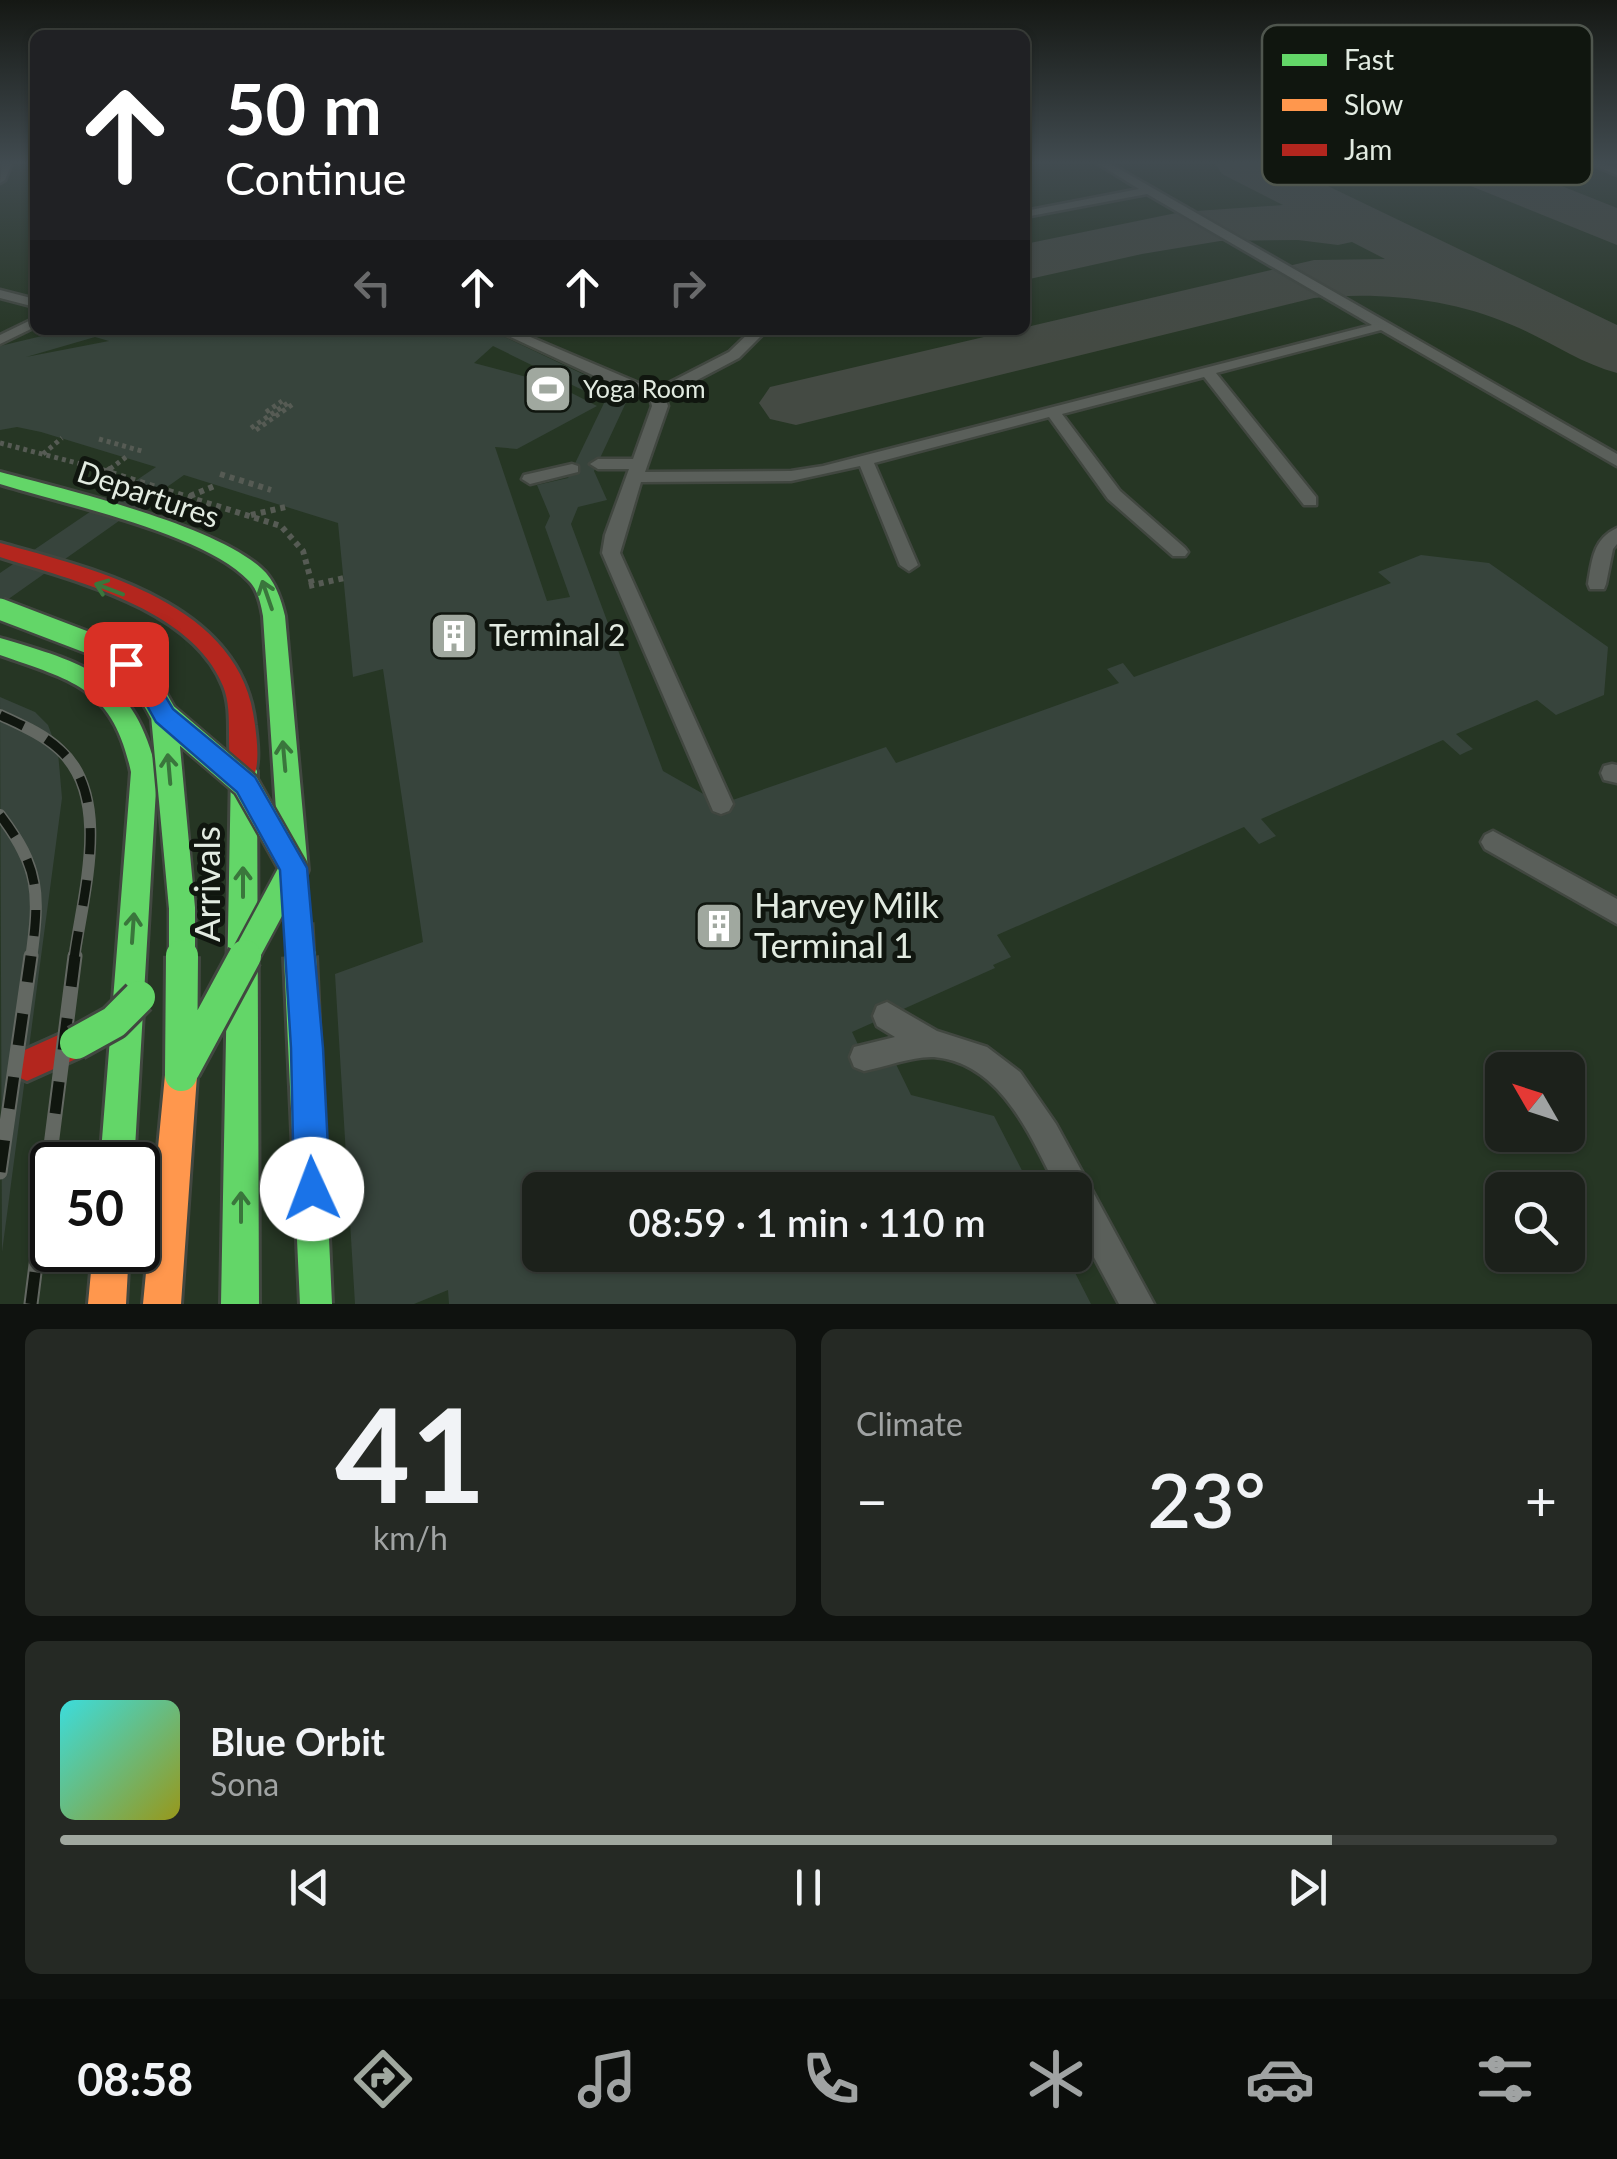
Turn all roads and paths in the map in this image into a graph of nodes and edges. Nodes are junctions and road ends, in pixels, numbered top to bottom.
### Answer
1 (1207, 224) edge
2 (0, 294) edge
3 (30, 301) edge
4 (30, 325) edge
5 (1382, 326) junction
6 (755, 335) edge
7 (536, 338) edge
8 (0, 340) edge
9 (1207, 371) junction
10 (657, 395) junction
11 (1053, 412) junction
12 (251, 428) joint
13 (99, 438) dead end
14 (145, 452) dead end
15 (1617, 461) edge
16 (866, 462) junction
17 (598, 464) dead end
18 (572, 469) dead end
19 (639, 470) junction
20 (220, 474) dead end
21 (0, 478) edge
22 (530, 479) dead end
23 (271, 490) dead end
24 (1310, 501) dead end
25 (1617, 534) edge
26 (0, 550) edge
27 (1179, 552) dead end
28 (908, 565) dead end
29 (1597, 584) dead end
30 (0, 609) edge
31 (0, 646) edge
32 (164, 716) junction
33 (721, 804) dead end
34 (1493, 842) dead end
35 (294, 868) junction
36 (182, 908) junction
37 (1617, 912) edge
38 (887, 1016) dead end
39 (932, 1043) junction
40 (76, 1044) junction
41 (864, 1057) dead end
42 (27, 1066) dead end
43 (181, 1076) junction
44 (118, 1142) edge
45 (1065, 1172) edge
46 (1092, 1221) edge
47 (171, 1224) junction
48 (109, 1272) edge
49 (107, 1304) edge
50 (162, 1304) edge
51 (240, 1304) edge
52 (316, 1304) edge
53 (1138, 1304) edge

1 - 5 lane
2 - 3 lane
4 - 8 lane
5 - 9 lane
5 - 15 lane
6 - 10 lane
7 - 10 lane
9 - 11 lane
9 - 24 lane
10 - 19 lane
11 - 16 lane
11 - 27 lane
12 - 12 path
13 - 14 path
16 - 19 lane
16 - 28 lane
17 - 19 lane
18 - 22 lane
19 - 33 lane
20 - 23 path
35 -> 21 main road, Departures
25 - 29 lane
51 -> 26 main road, Arrivals
30 - 32 main road, bridge
44 -> 31 main road
32 - 35 main road, bridge
36 -> 32 main road, bridge
34 - 37 lane
35 - 43 main road, bridge
35 - 52 main road, Departures, bridge
36 - 40 main road, bridge
36 - 43 main road, bridge
38 - 39 lane
39 - 41 lane
39 - 45 lane
40 - 42 main road
40 - 47 main road
43 - 47 main road
46 - 53 lane
47 - 50 main road
48 - 49 main road

